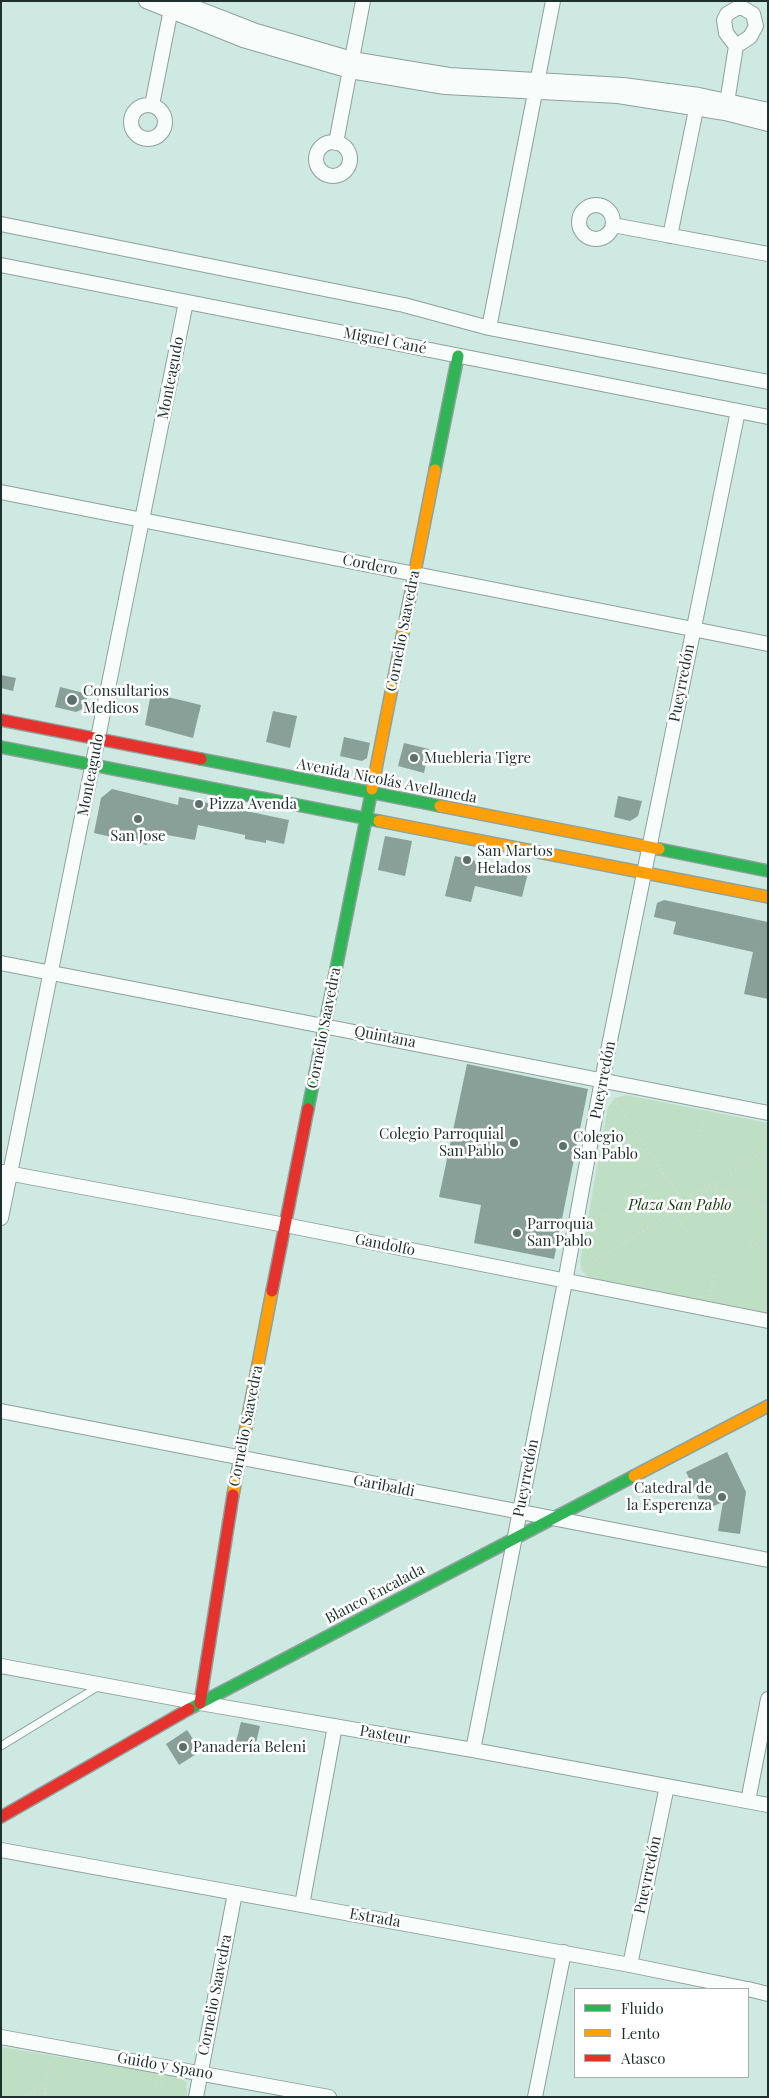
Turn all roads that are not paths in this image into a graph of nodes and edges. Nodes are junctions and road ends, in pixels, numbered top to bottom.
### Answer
1 (146, 1) edge
2 (363, 1) edge
3 (553, 1) edge
4 (174, 5) edge
5 (736, 46) dead end
6 (351, 65) junction
7 (537, 86) junction
8 (697, 101) junction
9 (152, 105) dead end
10 (726, 106) junction
11 (768, 110) edge
12 (768, 124) edge
13 (336, 142) dead end
14 (1, 224) edge
15 (613, 225) dead end
16 (670, 236) junction
17 (768, 254) edge
18 (1, 265) edge
19 (186, 302) junction
20 (490, 328) junction
21 (458, 356) junction
22 (768, 382) edge
23 (738, 411) junction
24 (768, 417) edge
25 (1, 492) edge
26 (142, 520) junction
27 (414, 574) junction
28 (693, 629) junction
29 (768, 644) edge
30 (1, 720) edge
31 (98, 739) junction
32 (1, 747) edge
33 (93, 765) junction
34 (371, 793) junction
35 (366, 818) junction
36 (649, 847) junction
37 (768, 871) edge
38 (644, 874) junction
39 (768, 897) edge
40 (1, 963) edge
41 (51, 973) junction
42 (325, 1026) junction
43 (602, 1080) junction
44 (768, 1113) edge
45 (6, 1173) edge
46 (1, 1218) edge
47 (285, 1225) junction
48 (565, 1282) junction
49 (768, 1321) edge
50 (768, 1406) edge
51 (1, 1411) edge
52 (239, 1457) junction
53 (520, 1512) junction
54 (552, 1518) junction
55 (514, 1538) junction
56 (768, 1560) edge
57 (1, 1666) edge
58 (101, 1684) junction
59 (768, 1699) edge
60 (200, 1703) junction
61 (335, 1726) junction
62 (1, 1746) edge
63 (473, 1750) junction
64 (667, 1786) junction
65 (748, 1801) junction
66 (768, 1805) edge
67 (1, 1817) edge
68 (1, 1850) edge
69 (235, 1893) junction
70 (302, 1905) junction
71 (564, 1952) junction
72 (630, 1965) junction
73 (743, 1988) edge
74 (749, 1989) edge
75 (768, 1994) edge
76 (1, 2037) edge
77 (200, 2072) junction
78 (196, 2097) edge
79 (329, 2097) edge
80 (535, 2097) edge

1 - 4 street
2 - 6 street
3 - 7 street
4 - 6 street
4 - 9 street
5 - 10 street
6 - 7 street
6 - 13 street
7 - 8 street
7 - 20 street
8 - 10 street
8 - 16 street
10 - 11 street
10 - 12 street
14 - 20 street
15 - 16 street
16 - 17 street
18 - 19 street, Miguel Cané
19 - 21 street, Miguel Cané
19 - 26 street, Monteagudo
20 - 22 street
21 - 23 street, Miguel Cané
21 - 27 street, Cornelio Saavedra
23 - 24 street, Miguel Cané
23 - 28 street, Pueyrredón
25 - 26 street, Cordero
26 - 27 street, Cordero
26 - 31 street, Monteagudo
27 - 28 street, Cordero
27 - 34 street, Cornelio Saavedra
28 - 29 street, Cordero
28 - 36 street, Pueyrredón
30 - 31 street, Avenida Nicolás Avellaneda
31 - 33 street, Monteagudo
31 - 34 street, Avenida Nicolás Avellaneda
32 - 33 street
33 - 35 street
33 - 41 street, Monteagudo
34 - 35 street, Cornelio Saavedra
34 - 36 street, Avenida Nicolás Avellaneda
35 - 38 street
35 - 42 street, Cornelio Saavedra
36 - 37 street, Avenida Nicolás Avellaneda
36 - 38 street, Pueyrredón
38 - 39 street
38 - 43 street, Pueyrredón
40 - 41 street, Quintana
41 - 42 street, Quintana
41 - 45 street, Monteagudo
42 - 43 street, Quintana
42 - 47 street, Cornelio Saavedra
43 - 44 street, Quintana
43 - 48 street, Pueyrredón
45 - 46 street, Monteagudo
45 - 47 street, Gandolfo
47 - 48 street, Gandolfo
47 - 52 street, Cornelio Saavedra
48 - 49 street, Gandolfo
48 - 53 street, Pueyrredón
50 - 54 street, Blanco Encalada
51 - 52 street, Garibaldi
52 - 53 street, Garibaldi
52 - 60 street, Cornelio Saavedra
53 - 54 street, Garibaldi
53 - 55 street, Pueyrredón
54 - 55 street, Blanco Encalada
54 - 56 street, Garibaldi
55 - 60 street, Blanco Encalada
55 - 63 street, Pueyrredón
57 - 58 street, Pasteur
58 - 60 street, Pasteur
58 - 62 lane
59 - 65 street
60 - 61 street, Pasteur
60 - 67 street, Blanco Encalada
61 - 63 street, Pasteur
61 - 70 street
63 - 64 street, Pasteur
64 - 65 street, Pasteur
64 - 72 street, Pueyrredón
65 - 66 street, Pasteur
68 - 69 street, Estrada
69 - 70 street, Estrada
69 - 77 street, Cornelio Saavedra
70 - 71 street, Estrada
71 - 72 street, Estrada
71 - 80 street
72 - 73 street, Estrada
74 - 75 street, Estrada
76 - 77 street, Guido y Spano
77 - 78 street, Cornelio Saavedra
77 - 79 street, Guido y Spano

